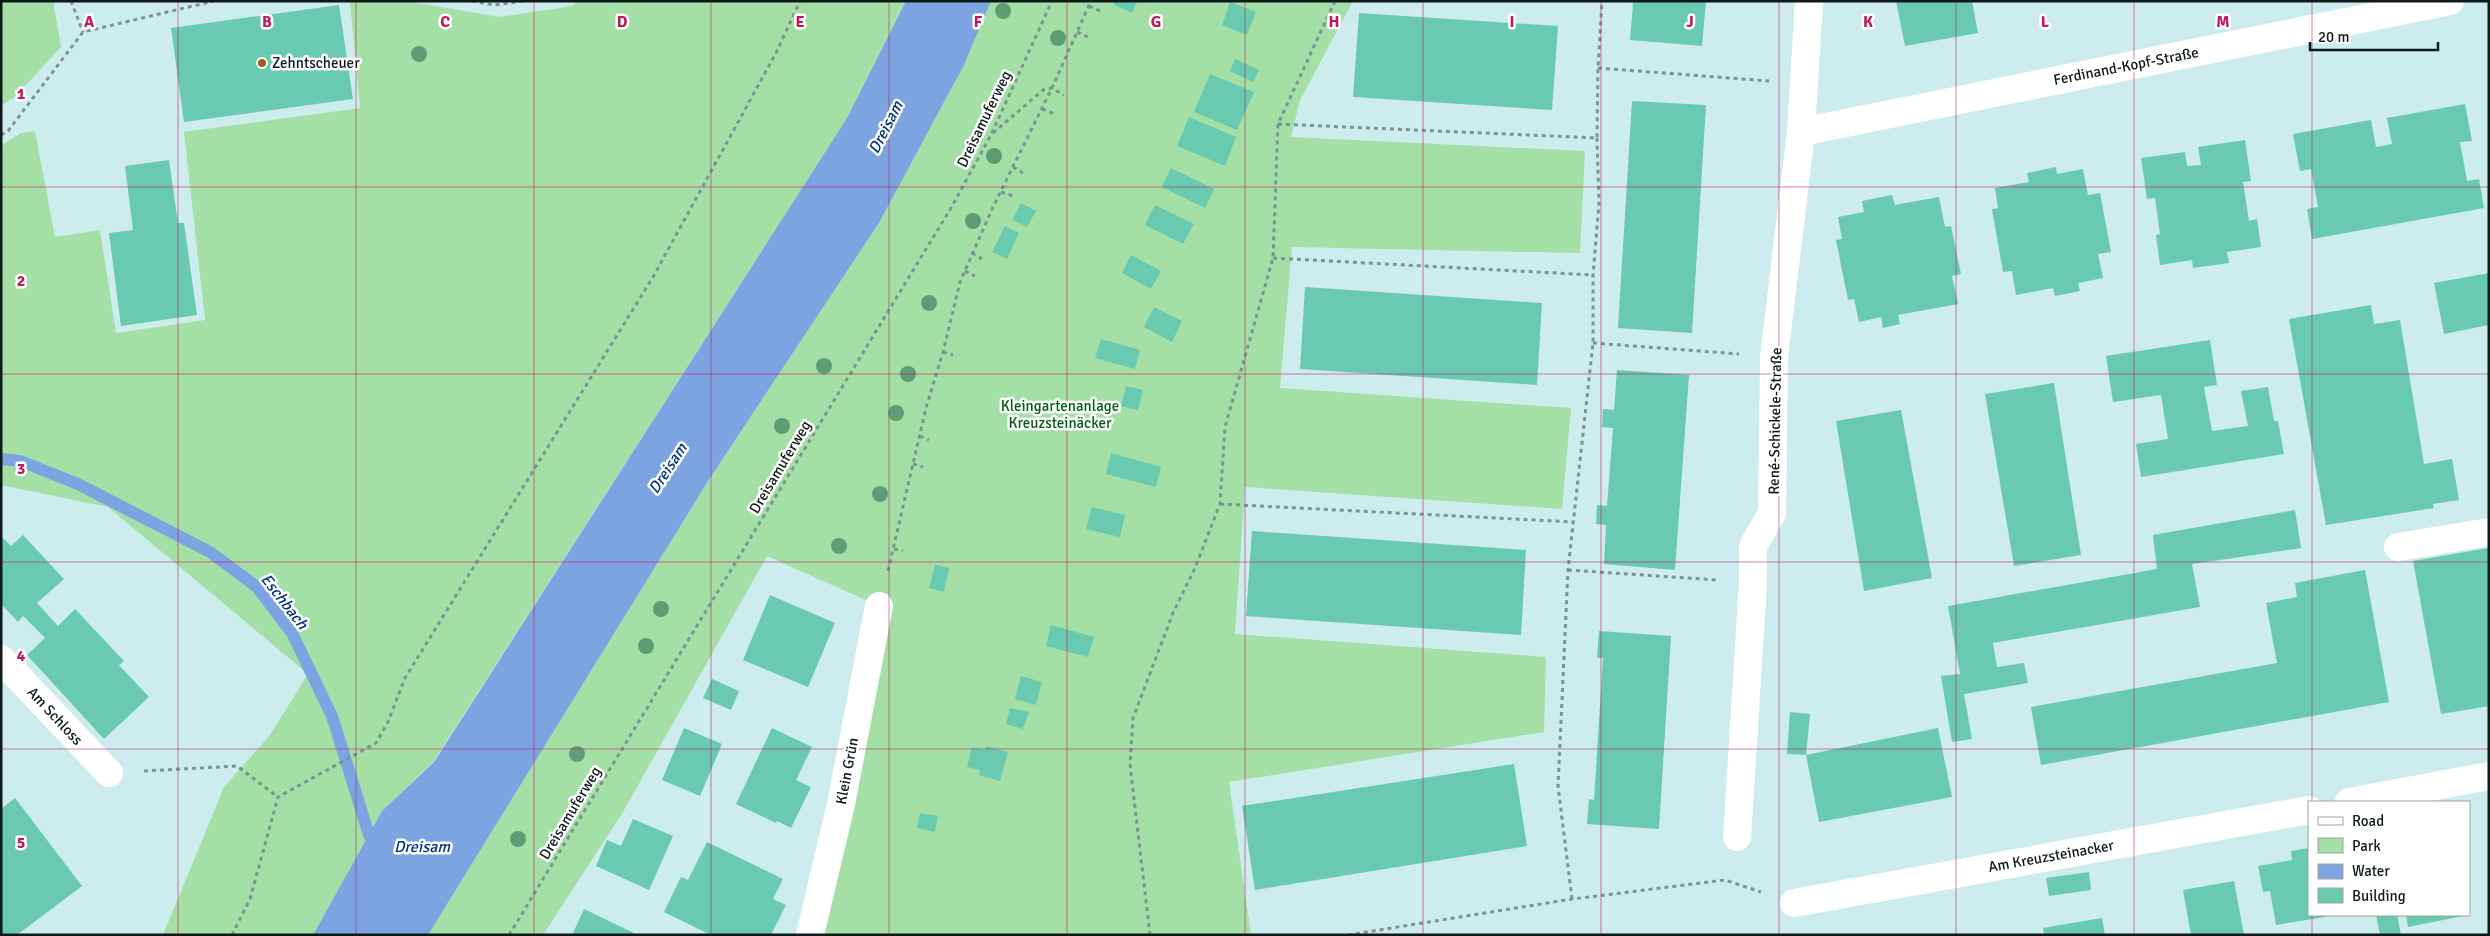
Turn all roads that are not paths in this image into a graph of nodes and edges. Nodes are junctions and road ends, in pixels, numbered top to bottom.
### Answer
1 (1809, 1) edge
2 (2450, 1) edge
3 (1801, 132) junction
4 (2489, 532) edge
5 (2398, 548) dead end
6 (879, 606) road end
7 (1, 659) edge
8 (109, 773) road end
9 (2489, 776) edge
10 (2355, 801) edge
11 (2308, 810) edge
12 (1737, 837) dead end
13 (1794, 903) road end
14 (810, 935) edge

1 - 3 street, René-Schickele-Straße
2 - 3 street, Ferdinand-Kopf-Straße
3 - 12 street, René-Schickele-Straße
4 - 5 street
6 - 14 street, Klein Grün
7 - 8 street, Am Schloss
9 - 10 street
11 - 13 street, Am Kreuzsteinacker

